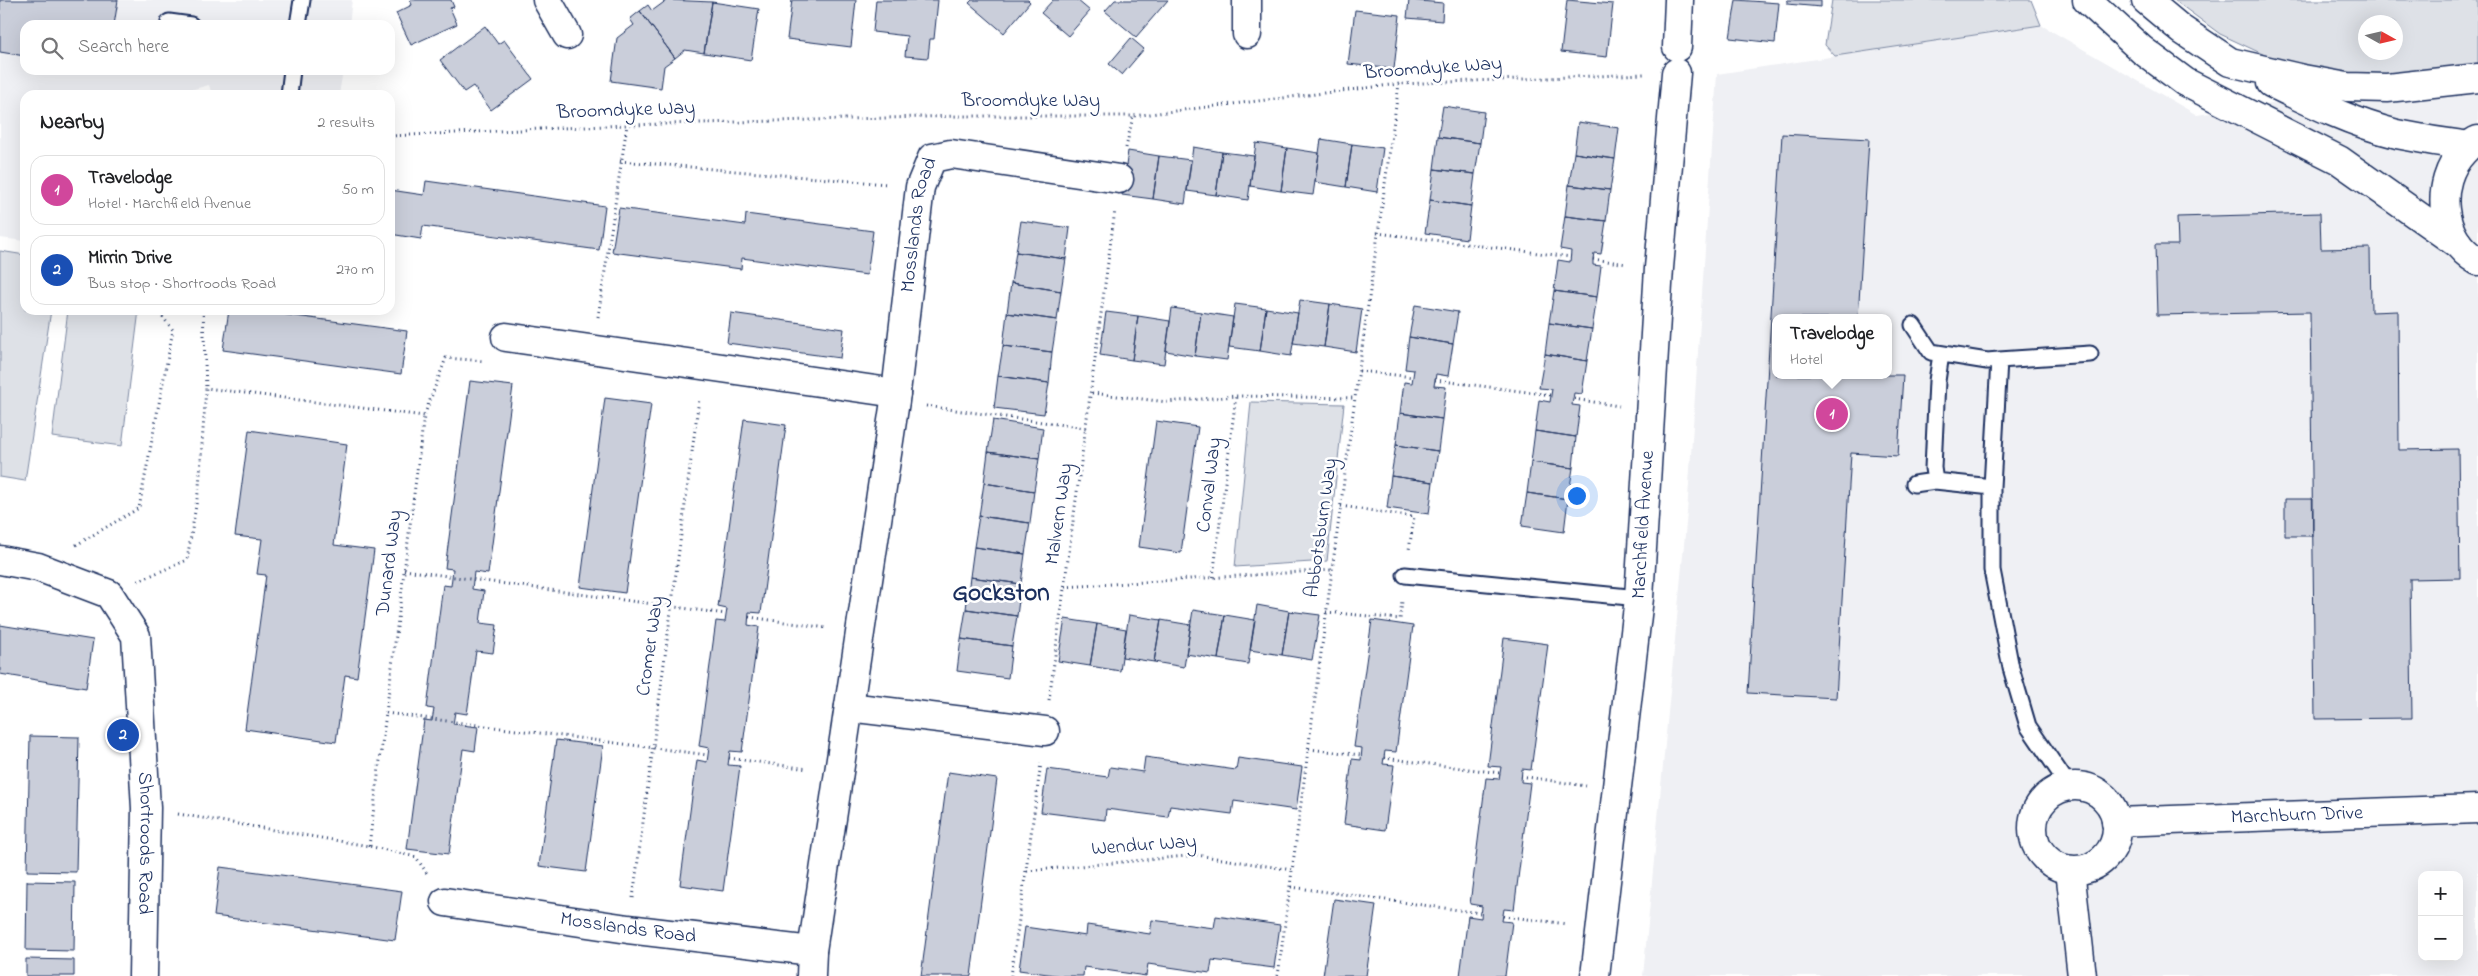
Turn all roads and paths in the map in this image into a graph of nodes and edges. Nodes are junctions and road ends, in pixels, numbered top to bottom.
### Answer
1 (302, 0) edge
2 (546, 0) edge
3 (1247, 0) edge
4 (1680, 0) edge
5 (2087, 0) edge
6 (2146, 0) edge
7 (299, 20) edge
8 (1247, 34) dead end
9 (566, 35) dead end
10 (2230, 62) junction
11 (1668, 65) junction
12 (291, 75) edge
13 (2478, 78) edge
14 (1399, 84) junction
15 (290, 90) edge
16 (1133, 116) junction
17 (627, 125) junction
18 (395, 136) edge
19 (2474, 143) edge
20 (620, 161) junction
21 (1119, 179) junction
22 (920, 187) junction
23 (1377, 232) junction
24 (1570, 257) dead end
25 (2472, 257) edge
26 (161, 315) edge
27 (203, 315) edge
28 (1913, 325) dead end
29 (506, 337) joint
30 (593, 348) junction
31 (1941, 354) junction
32 (2090, 354) dead end
33 (1999, 360) junction
34 (703, 366) junction
35 (1359, 370) junction
36 (1413, 377) dead end
37 (1435, 380) dead end
38 (206, 388) junction
39 (1092, 393) junction
40 (1236, 396) junction
41 (1551, 396) dead end
42 (895, 397) junction
43 (1355, 398) junction
44 (1574, 399) dead end
45 (1652, 411) junction
46 (424, 416) junction
47 (1086, 428) junction
48 (1935, 481) junction
49 (1914, 484) dead end
50 (1992, 487) junction
51 (0, 560) edge
52 (38, 567) junction
53 (404, 570) junction
54 (1332, 570) junction
55 (1405, 575) dead end
56 (1213, 577) junction
57 (1065, 587) junction
58 (109, 594) junction
59 (1639, 598) junction
60 (671, 607) junction
61 (726, 614) dead end
62 (749, 618) dead end
63 (860, 632) junction
64 (848, 707) junction
65 (386, 713) junction
66 (1045, 731) junction
67 (653, 748) junction
68 (1309, 750) junction
69 (708, 755) dead end
70 (1361, 755) dead end
71 (729, 758) dead end
72 (1384, 758) dead end
73 (839, 773) junction
74 (1500, 773) dead end
75 (1521, 776) dead end
76 (2069, 786) junction
77 (1616, 791) junction
78 (146, 808) junction
79 (2478, 808) edge
80 (2116, 822) junction
81 (370, 846) junction
82 (1292, 870) junction
83 (2070, 870) junction
84 (1026, 871) junction
85 (1291, 888) junction
86 (445, 902) joint
87 (1481, 912) dead end
88 (1503, 916) dead end
89 (1600, 928) junction
90 (628, 930) junction
91 (811, 964) edge
92 (143, 976) edge
93 (1011, 976) edge
94 (1278, 976) edge
95 (1595, 976) edge
96 (2082, 976) edge

1 - 7 lane
2 - 9 main road
3 - 8 main road
4 - 11 main road, Marchfield Avenue
5 - 25 main road
6 - 10 main road
10 - 13 main road
10 - 19 main road
11 - 14 path, Broomdyke Way
11 - 45 main road, Marchfield Avenue
12 - 15 lane
14 - 16 path, Broomdyke Way
14 - 23 path, Abbotsburn Way
16 - 17 path, Broomdyke Way
16 - 21 path, Malvern Way
17 - 18 path, Broomdyke Way
17 - 20 path
19 - 25 main road
20 - 22 path
20 - 30 path
21 - 22 main road, Mosslands Road
21 - 39 path, Malvern Way
22 - 42 main road, Mosslands Road
23 - 24 path
23 - 35 path, Abbotsburn Way
26 - 52 path
27 - 38 path
28 - 31 lane
29 - 30 main road
29 - 46 path, Dunard Way
30 - 34 main road
31 - 33 lane
31 - 48 lane
32 - 33 lane
33 - 50 lane
34 - 42 main road
34 - 60 path, Cromer Way
35 - 36 path
35 - 43 path, Abbotsburn Way
37 - 41 path
38 - 46 path
38 - 58 path
39 - 40 path
39 - 47 path, Malvern Way
40 - 43 path
40 - 56 path, Conval Way
42 - 47 path
42 - 63 main road, Mosslands Road
43 - 54 path, Abbotsburn Way
44 - 45 path
45 - 59 main road, Marchfield Avenue
46 - 53 path, Dunard Way
47 - 57 path, Malvern Way
48 - 49 lane
48 - 50 lane
50 - 76 lane
51 - 52 main road
52 - 58 main road
53 - 60 path
53 - 65 path, Dunard Way
54 - 56 path
54 - 68 path, Abbotsburn Way
55 - 59 lane
56 - 57 path
57 - 66 path, Malvern Way
58 - 78 main road, Shortroods Road
59 - 77 main road, Marchfield Avenue
60 - 61 path
60 - 67 path, Cromer Way
62 - 63 path
63 - 64 main road, Mosslands Road
64 - 66 main road
64 - 73 main road, Mosslands Road
65 - 67 path
65 - 81 path, Dunard Way
66 - 84 path, Malvern Way
67 - 69 path
67 - 90 path, Cromer Way
68 - 70 path
68 - 82 path, Abbotsburn Way
71 - 73 path
72 - 74 path
73 - 91 main road, Mosslands Road
75 - 77 path
76 - 80 main road
76 - 83 main road
77 - 89 main road, Marchfield Avenue
78 - 81 path
78 - 92 main road, Shortroods Road
79 - 80 main road, Marchburn Drive
80 - 83 main road
81 - 86 path
82 - 84 path, Wendur Way
82 - 85 path, Abbotsburn Way
83 - 96 main road
84 - 93 path, Malvern Way
85 - 87 path
85 - 94 path, Abbotsburn Way
86 - 90 main road, Mosslands Road
88 - 89 path
89 - 95 main road, Marchfield Avenue
90 - 91 main road, Mosslands Road

